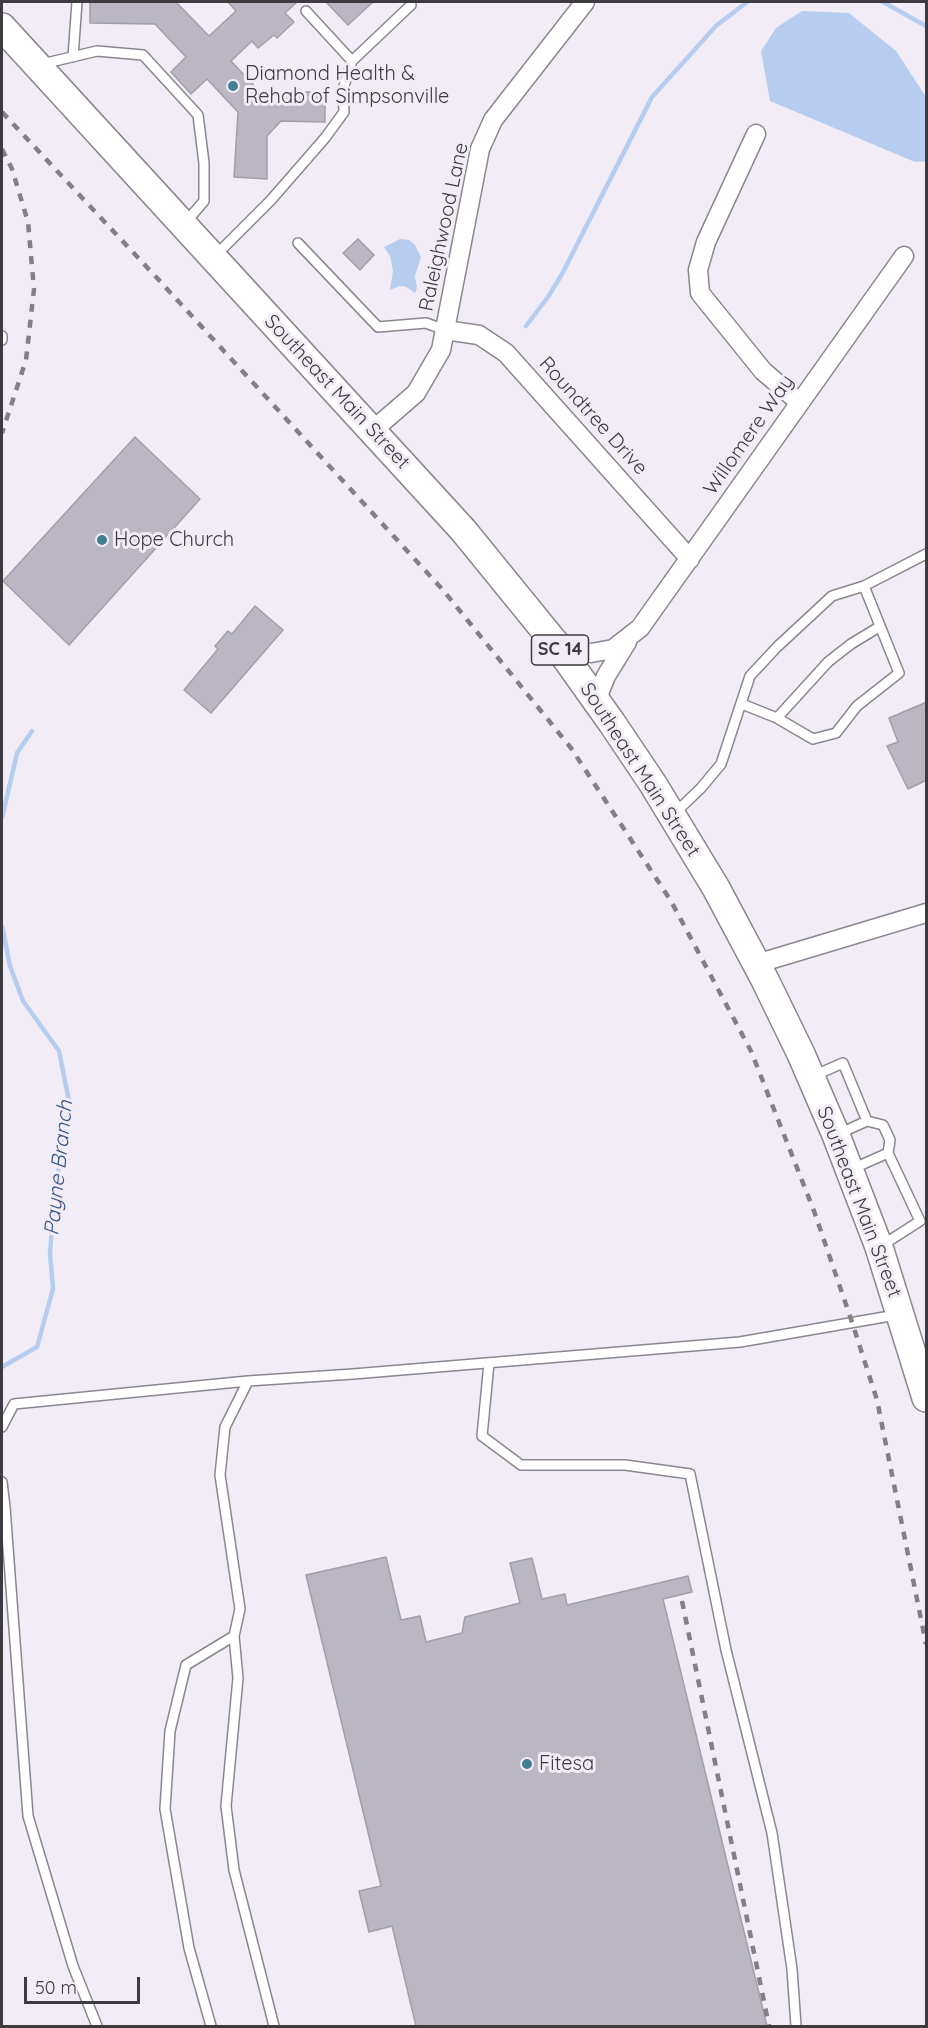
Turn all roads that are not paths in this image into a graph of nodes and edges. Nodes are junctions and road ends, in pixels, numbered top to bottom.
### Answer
1 (77, 2) edge
2 (585, 2) edge
3 (411, 5) dead end
4 (306, 11) dead end
5 (2, 27) edge
6 (73, 57) junction
7 (352, 61) junction
8 (37, 66) junction
9 (756, 134) dead end
10 (183, 225) junction
11 (298, 243) dead end
12 (904, 256) dead end
13 (213, 258) junction
14 (446, 330) junction
15 (799, 402) junction
16 (372, 431) junction
17 (927, 554) edge
18 (690, 559) junction
19 (864, 586) junction
20 (879, 627) junction
21 (629, 638) junction
22 (559, 648) junction
23 (596, 701) junction
24 (742, 704) junction
25 (777, 718) junction
26 (672, 816) junction
27 (927, 913) edge
28 (756, 964) junction
29 (810, 1077) junction
30 (867, 1121) junction
31 (836, 1135) junction
32 (888, 1153) junction
33 (850, 1170) junction
34 (879, 1247) junction
35 (902, 1314) junction
36 (489, 1363) junction
37 (248, 1381) junction
38 (927, 1398) edge
39 (2, 1427) edge
40 (2, 1482) edge
41 (12, 1599) junction
42 (2, 1605) edge
43 (234, 1636) junction
44 (97, 2026) edge
45 (211, 2026) edge
46 (274, 2026) edge
47 (796, 2026) edge

1 - 6 lane
2 - 14 street, Raleighwood Lane
3 - 7 lane
4 - 7 lane
5 - 8 main road, Southeast Main Street / SC 14
6 - 8 lane
6 - 10 lane
7 - 13 lane
8 - 10 main road, Southeast Main Street / SC 14
9 - 15 street
10 - 13 main road, Southeast Main Street / SC 14
11 - 14 lane
12 - 15 street, Willomere Way
13 - 16 main road, Southeast Main Street / SC 14
14 - 16 street, Raleighwood Lane
14 - 18 street, Roundtree Drive
15 - 18 street, Willomere Way
16 - 22 main road, Southeast Main Street / SC 14
17 - 19 lane
18 - 21 street, Willomere Way
19 - 20 lane
19 - 24 lane
20 - 25 lane
20 - 25 lane
21 - 22 street, Willomere Way
21 - 23 street, Willomere Way
22 - 23 main road, Southeast Main Street / SC 14
23 - 26 main road, Southeast Main Street / SC 14
24 - 25 lane
24 - 26 lane
26 - 28 main road, Southeast Main Street / SC 14
27 - 28 street
28 - 29 main road, Southeast Main Street / SC 14
29 - 30 lane
29 - 31 main road, Southeast Main Street / SC 14
30 - 31 lane
30 - 32 lane
31 - 33 main road, Southeast Main Street / SC 14
32 - 33 lane
32 - 34 lane
33 - 34 main road, Southeast Main Street / SC 14
34 - 35 main road, Southeast Main Street / SC 14
35 - 36 lane
35 - 38 main road, Southeast Main Street / SC 14
36 - 37 lane
36 - 47 lane
37 - 39 lane
37 - 43 lane
40 - 41 lane
41 - 42 lane
41 - 44 lane
43 - 45 lane
43 - 46 lane

